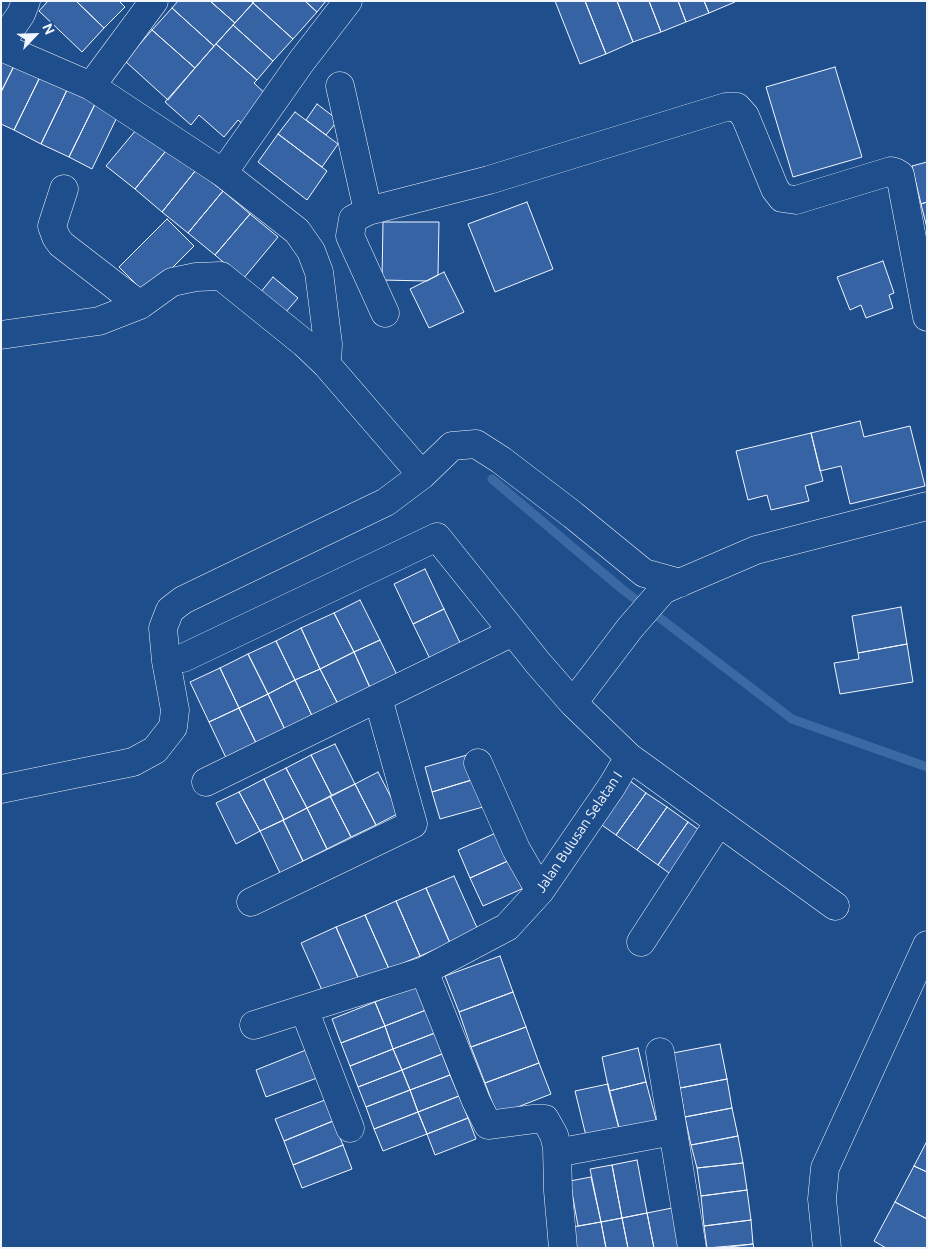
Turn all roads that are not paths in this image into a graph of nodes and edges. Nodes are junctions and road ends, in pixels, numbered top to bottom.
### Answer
1 (26, 1) edge
2 (154, 1) edge
3 (348, 1) edge
4 (1, 45) edge
5 (91, 86) junction
6 (340, 86) dead end
7 (223, 172) junction
8 (64, 189) dead end
9 (368, 211) junction
10 (140, 305) junction
11 (385, 313) dead end
12 (927, 317) edge
13 (1, 335) edge
14 (327, 365) junction
15 (422, 475) junction
16 (927, 506) edge
17 (671, 586) junction
18 (513, 632) junction
19 (182, 658) dead end
20 (378, 698) junction
21 (573, 703) junction
22 (629, 758) junction
23 (478, 763) dead end
24 (206, 782) dead end
25 (1, 789) edge
26 (719, 822) junction
27 (540, 891) junction
28 (251, 902) dead end
29 (835, 906) dead end
30 (641, 942) dead end
31 (927, 945) edge
32 (424, 971) junction
33 (313, 1006) junction
34 (254, 1025) dead end
35 (660, 1052) dead end
36 (350, 1128) dead end
37 (673, 1131) junction
38 (557, 1147) junction
39 (563, 1248) edge
40 (692, 1248) edge
41 (827, 1248) edge

1 - 4 street
2 - 5 street
3 - 7 street
4 - 5 street
5 - 7 street
6 - 9 street
7 - 14 street
8 - 10 street
9 - 11 street
9 - 12 street
10 - 13 street
10 - 14 street
14 - 15 street
15 - 17 street
15 - 25 street
16 - 17 street
17 - 21 street
18 - 19 street, Jalan Bulusan Selatan I
18 - 20 street
18 - 21 street, Jalan Bulusan Selatan I
20 - 24 street
20 - 28 street
21 - 22 street, Jalan Bulusan Selatan I
22 - 26 street
22 - 27 street, Jalan Bulusan Selatan I
23 - 27 street
26 - 29 street
26 - 30 street
27 - 32 street, Jalan Bulusan Selatan I
31 - 41 street
32 - 33 street, Jalan Bulusan Selatan I
32 - 38 street
33 - 34 street, Jalan Bulusan Selatan I
33 - 36 street
35 - 37 street
37 - 38 street
37 - 40 street
38 - 39 street

